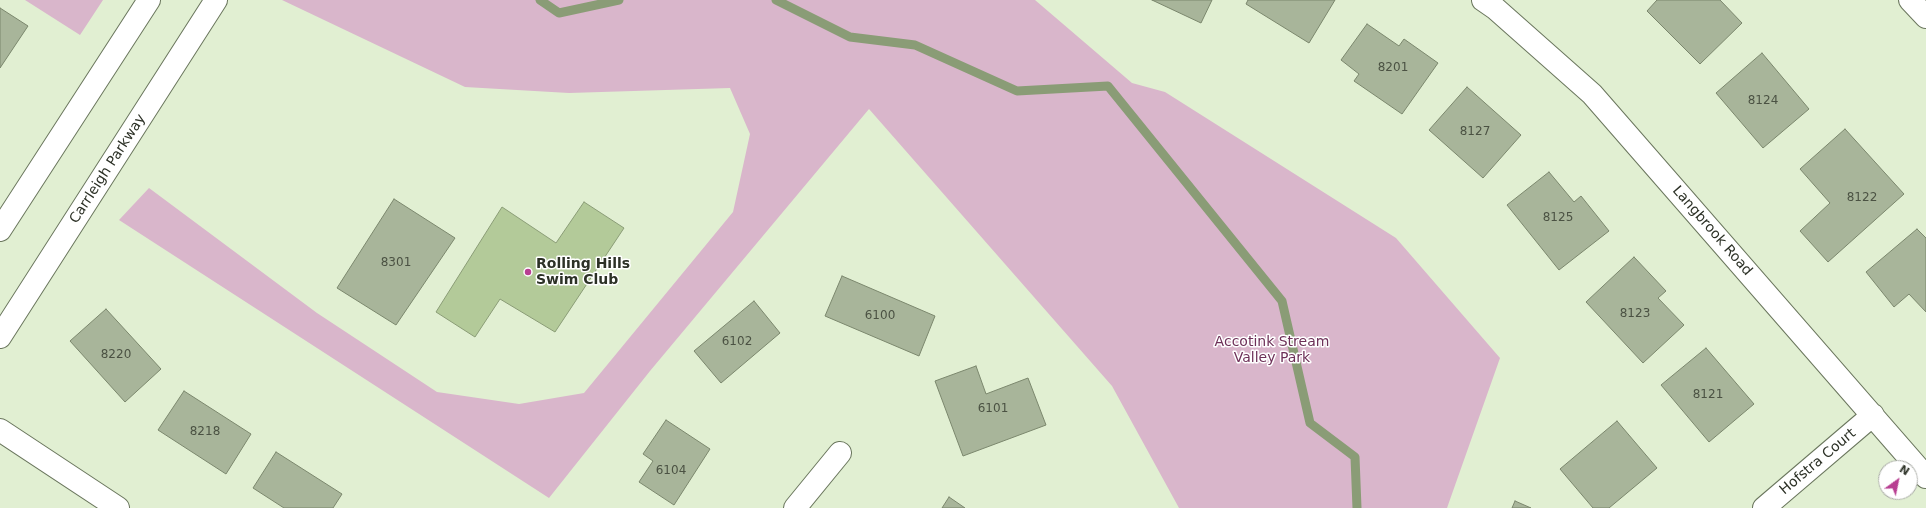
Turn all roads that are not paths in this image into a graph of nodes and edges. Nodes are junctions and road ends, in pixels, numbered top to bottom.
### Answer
1 (149, 0) edge
2 (216, 0) edge
3 (1483, 0) edge
4 (1910, 0) edge
5 (1926, 17) edge
6 (0, 230) edge
7 (0, 337) edge
8 (1873, 415) junction
9 (0, 430) edge
10 (840, 453) dead end
11 (1926, 477) edge
12 (118, 508) edge
13 (795, 508) edge
14 (1764, 508) edge

1 - 6 street
2 - 7 street, Carrleigh Parkway
3 - 8 street, Langbrook Road
4 - 5 street
8 - 11 street, Langbrook Road
8 - 14 street, Hofstra Court
9 - 12 street
10 - 13 street

